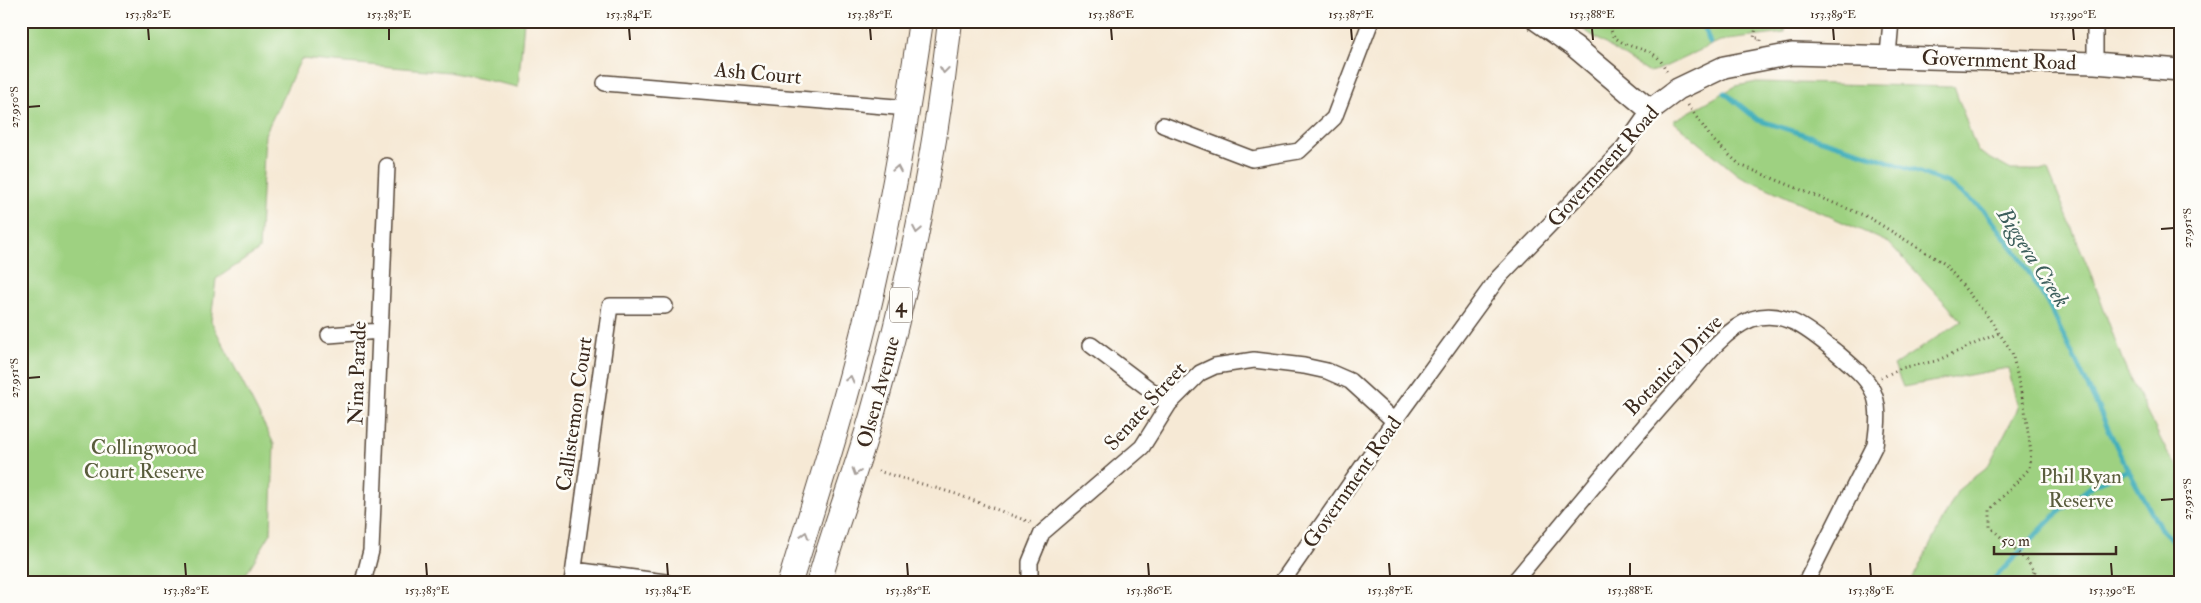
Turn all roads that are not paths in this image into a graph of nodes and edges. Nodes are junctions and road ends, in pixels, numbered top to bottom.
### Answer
1 (921, 21) edge
2 (950, 21) edge
3 (1371, 21) edge
4 (1538, 21) edge
5 (1891, 21) edge
6 (2095, 21) edge
7 (1888, 55) junction
8 (2095, 63) junction
9 (2180, 70) edge
10 (606, 83) dead end
11 (908, 108) junction
12 (1650, 110) junction
13 (1163, 125) dead end
14 (387, 166) dead end
15 (665, 306) dead end
16 (380, 331) junction
17 (329, 335) dead end
18 (1091, 345) dead end
19 (1169, 404) junction
20 (1394, 421) junction
21 (573, 576) edge
22 (363, 582) edge
23 (664, 582) edge
24 (790, 582) edge
25 (819, 582) edge
26 (1030, 582) edge
27 (1282, 582) edge
28 (1514, 582) edge
29 (1806, 582) edge

1 - 11 main road, Olsen Avenue / 4
2 -> 25 main road, Olsen Avenue / 4
3 - 13 street
4 - 12 street
5 - 7 street
6 - 8 street
7 - 8 street, Government Road
7 - 12 street, Government Road
8 - 9 street, Government Road
10 - 11 street, Ash Court
24 -> 11 main road, Olsen Avenue / 4
12 - 20 street, Government Road
14 - 16 street, Nina Parade
15 - 21 street, Callistemon Court
16 - 17 street
16 - 22 street, Nina Parade
18 - 19 street
19 - 20 street, Senate Street
19 - 26 street, Senate Street
20 - 27 street, Government Road
21 - 23 street
28 - 29 street, Botanical Drive

